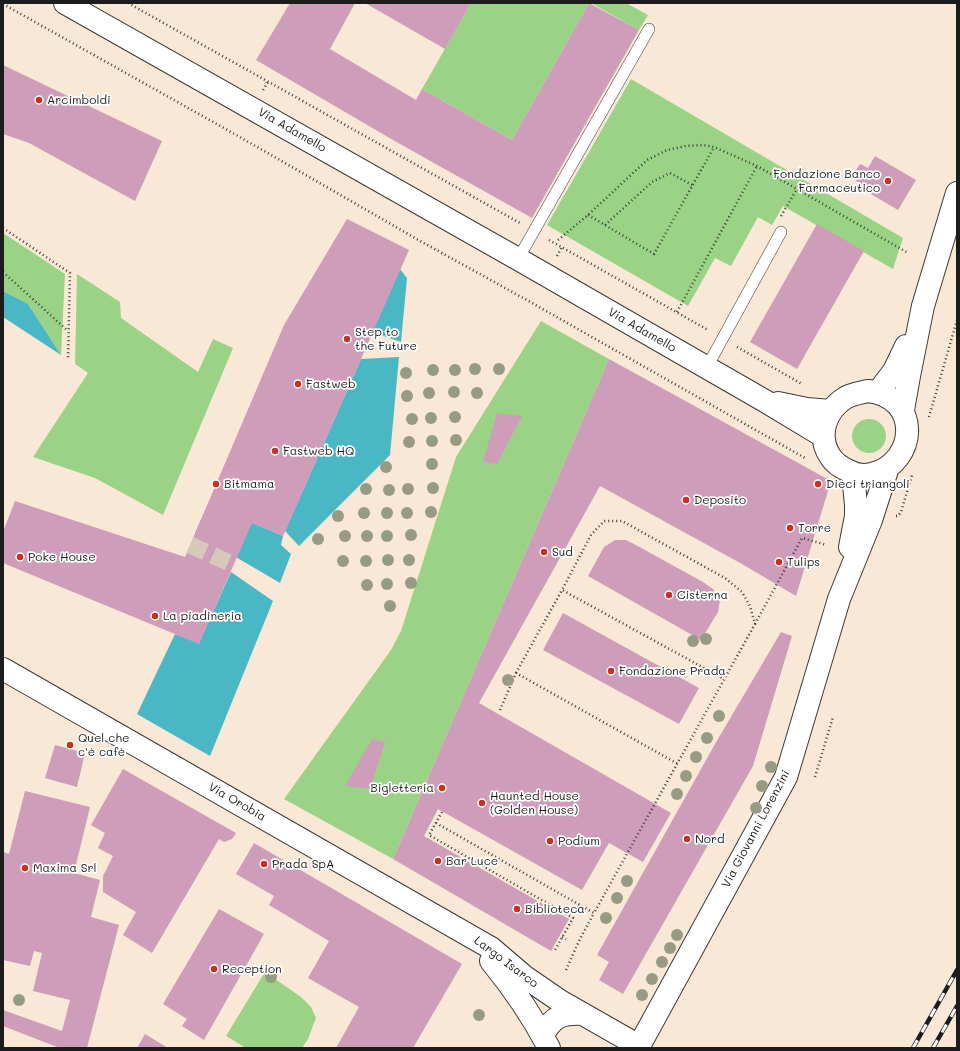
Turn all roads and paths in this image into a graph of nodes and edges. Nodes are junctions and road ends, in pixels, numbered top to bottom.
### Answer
1 (65, 3) edge
2 (128, 3) edge
3 (3, 4) edge
4 (649, 29) dead end
5 (714, 147) junction
6 (758, 166) junction
7 (692, 185) junction
8 (797, 189) junction
9 (957, 193) edge
10 (588, 215) junction
11 (605, 225) junction
12 (3, 228) edge
13 (534, 231) junction
14 (781, 232) joint
15 (558, 240) dead end
16 (908, 253) dead end
17 (518, 259) junction
18 (3, 272) edge
19 (924, 306) junction
20 (677, 312) junction
21 (957, 320) edge
22 (68, 331) junction
23 (722, 338) junction
24 (68, 359) dead end
25 (706, 367) junction
26 (938, 385) dead end
27 (806, 388) dead end
28 (878, 392) junction
29 (766, 401) junction
30 (903, 410) junction
31 (832, 411) junction
32 (823, 436) junction
33 (799, 454) dead end
34 (888, 468) junction
35 (852, 474) junction
36 (827, 545) dead end
37 (562, 590) junction
38 (839, 599) junction
39 (755, 624) junction
40 (3, 669) edge
41 (516, 673) junction
42 (724, 679) junction
43 (500, 710) dead end
44 (833, 717) dead end
45 (678, 764) junction
46 (815, 777) dead end
47 (442, 812) dead end
48 (436, 823) junction
49 (594, 912) junction
50 (471, 936) junction
51 (562, 937) junction
52 (566, 939) dead end
53 (555, 950) dead end
54 (566, 970) dead end
55 (583, 1014) junction
56 (546, 1042) edge
57 (639, 1047) edge

1 - 17 street, Via Adamello
2 - 13 path
3 - 33 path
4 - 13 lane
5 - 6 path
5 - 7 path
5 - 10 path
6 - 8 path
6 - 20 path
7 - 11 path
7 - 11 path
8 - 14 path
8 - 16 path
9 - 19 street, Via Giovanni Lorenzini
10 - 11 path
10 - 15 path
12 - 22 path
13 - 17 lane
13 - 20 path
14 - 23 lane
17 - 25 street, Via Adamello
18 - 22 path
19 - 28 street, Via Giovanni Lorenzini
19 - 30 street, Via Giovanni Lorenzini
20 - 23 path
21 - 26 path
22 - 24 path
23 - 25 lane
23 - 27 path
25 - 29 street, Via Adamello
28 - 30 street
28 - 31 street
29 - 31 street
29 - 32 street
30 - 34 street, Via Giovanni Lorenzini
31 - 32 street
32 - 35 street
34 - 35 street
34 - 38 street, Via Giovanni Lorenzini
35 - 38 street, Via Giovanni Lorenzini
36 - 39 path
37 - 39 path
37 - 41 path
37 - 42 path
38 - 57 street, Via Giovanni Lorenzini
39 - 42 path
40 - 50 street, Via Orobia
41 - 43 path
41 - 45 path
42 - 45 path
44 - 46 path
45 - 49 path
47 - 48 path
48 - 49 path
48 - 51 path
49 - 54 path
50 - 55 street, Largo Isarco
50 - 56 street, Largo Isarco
51 - 52 path
51 - 53 path
55 - 56 street
55 - 57 street, Largo Isarco

